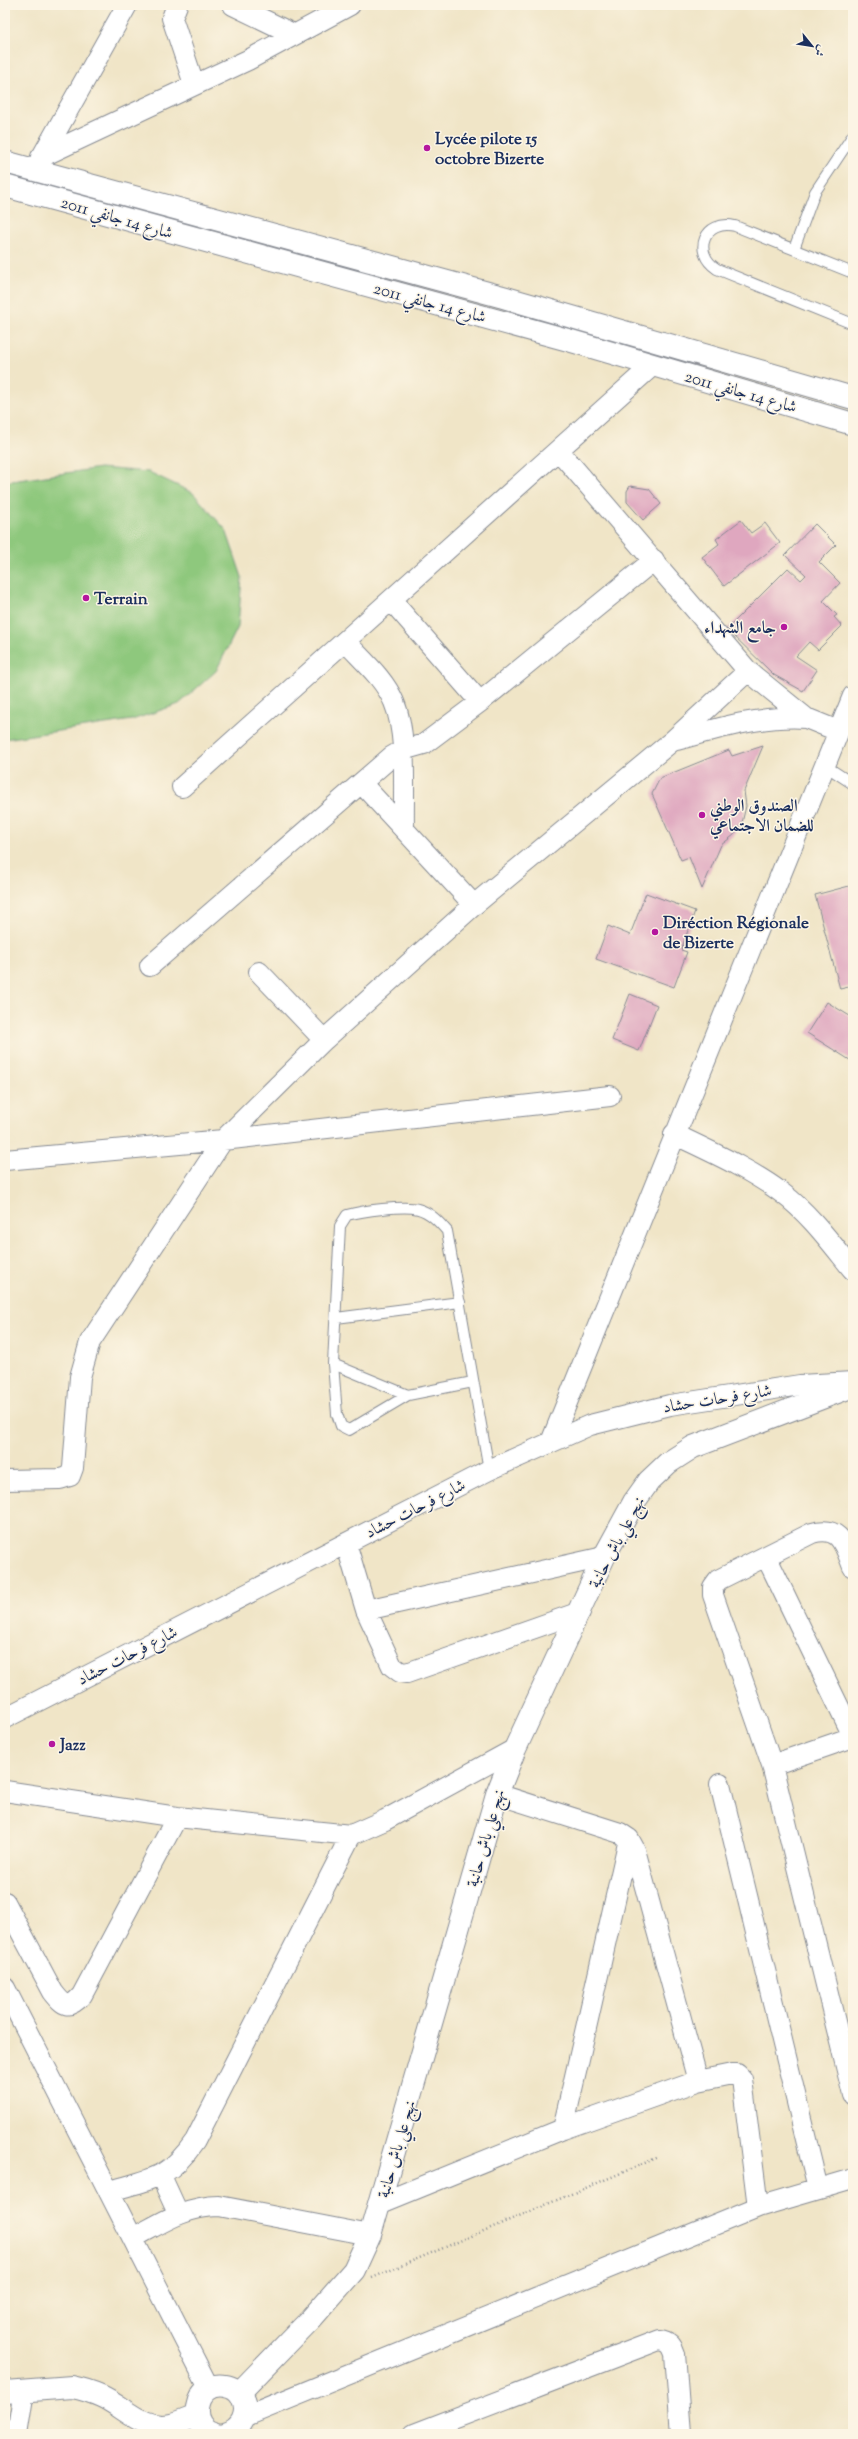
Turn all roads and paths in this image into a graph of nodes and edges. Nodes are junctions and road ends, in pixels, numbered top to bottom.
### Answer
1 (127, 5) edge
2 (177, 5) edge
3 (233, 5) edge
4 (350, 5) edge
5 (293, 34) junction
6 (194, 84) junction
7 (853, 135) edge
8 (5, 162) edge
9 (37, 164) junction
10 (14, 188) edge
11 (794, 249) junction
12 (853, 273) edge
13 (853, 324) edge
14 (653, 365) junction
15 (851, 395) edge
16 (853, 424) edge
17 (559, 451) junction
18 (654, 560) junction
19 (391, 600) junction
20 (345, 641) junction
21 (748, 671) junction
22 (853, 696) edge
23 (480, 702) junction
24 (806, 718) junction
25 (838, 731) junction
26 (671, 742) junction
27 (402, 750) junction
28 (824, 766) junction
29 (362, 784) junction
30 (853, 784) edge
31 (182, 787) dead end
32 (404, 829) junction
33 (474, 905) junction
34 (150, 966) dead end
35 (259, 972) dead end
36 (324, 1040) junction
37 (610, 1096) dead end
38 (674, 1134) junction
39 (223, 1140) junction
40 (5, 1160) edge
41 (853, 1270) edge
42 (460, 1302) junction
43 (336, 1318) junction
44 (334, 1364) junction
45 (473, 1382) junction
46 (853, 1382) edge
47 (853, 1386) edge
48 (408, 1395) junction
49 (551, 1442) junction
50 (489, 1470) junction
51 (5, 1480) edge
52 (346, 1543) junction
53 (766, 1556) junction
54 (604, 1557) junction
55 (853, 1567) edge
56 (366, 1610) junction
57 (580, 1612) junction
58 (5, 1718) edge
59 (853, 1737) edge
60 (515, 1749) junction
61 (772, 1765) junction
62 (720, 1784) dead end
63 (5, 1791) edge
64 (497, 1794) junction
65 (177, 1817) junction
66 (351, 1835) junction
67 (629, 1839) junction
68 (5, 1902) edge
69 (5, 1988) edge
70 (698, 2081) junction
71 (853, 2095) edge
72 (563, 2128) junction
73 (660, 2157) dead end
74 (161, 2176) junction
75 (853, 2179) edge
76 (818, 2189) junction
77 (110, 2191) junction
78 (381, 2203) junction
79 (758, 2207) junction
80 (178, 2213) junction
81 (370, 2235) junction
82 (133, 2238) junction
83 (354, 2270) junction
84 (209, 2388) junction
85 (15, 2391) edge
86 (239, 2393) junction
87 (223, 2428) edge
88 (17, 2434) edge
89 (414, 2434) edge
90 (681, 2434) edge

1 - 9 street
2 - 6 street
3 - 5 street
4 - 5 street
5 - 6 street
6 - 9 street
7 - 11 lane
8 - 9 main road, شارع 14 جانفي 2011
9 - 10 street
9 - 15 main road, شارع 14 جانفي 2011
10 - 14 main road, شارع 14 جانفي 2011
11 - 12 lane
11 - 13 lane
14 - 16 main road, شارع 14 جانفي 2011
14 - 17 street
17 - 18 street
17 - 19 street
18 - 21 street
18 - 23 street
19 - 20 street
19 - 23 street
20 - 27 street
20 - 31 street
21 - 24 street
21 - 26 street
22 - 25 street
23 - 27 street
24 - 25 street
24 - 26 street
25 - 28 street
26 - 33 street
27 - 29 street
27 - 32 street
28 - 30 lane
28 - 38 street
29 - 32 street
29 - 34 street
32 - 33 street
33 - 36 street
35 - 36 street
36 - 39 street
37 - 39 street
38 - 41 street
38 - 49 street
39 - 40 street
39 - 51 street
42 - 43 lane
42 - 43 lane
42 - 45 lane
43 - 44 lane
44 - 48 lane
44 - 48 lane
45 - 48 lane
45 - 50 lane
46 - 49 street, شارع فرحات حشاد
47 - 54 main road, نهج علي باش حانبة
49 - 50 street, شارع فرحات حشاد
50 - 52 street, شارع فرحات حشاد
52 - 56 street
52 - 58 street, شارع فرحات حشاد
53 - 55 street
53 - 59 street
53 - 61 street
54 - 56 street
54 - 57 main road, نهج علي باش حانبة
56 - 57 street
57 - 60 main road, نهج علي باش حانبة
59 - 61 street
60 - 64 main road, نهج علي باش حانبة
60 - 66 street
61 - 71 street
62 - 76 street
63 - 65 street
64 - 67 street
64 - 78 main road, نهج علي باش حانبة
65 - 66 street
65 - 68 street
66 - 74 street
67 - 70 street
67 - 72 street
69 - 77 street
70 - 72 street
70 - 79 street
72 - 78 street
73 - 83 path
74 - 77 street
74 - 80 street
75 - 76 street
76 - 79 street
77 - 82 street
78 - 81 main road, نهج علي باش حانبة
79 - 87 street
80 - 81 street
80 - 82 street
81 - 83 main road, نهج علي باش حانبة
82 - 84 street
83 - 86 main road, نهج علي باش حانبة
84 - 86 main road
84 - 87 main road
85 - 87 main road
85 - 88 street
86 - 87 main road
89 - 90 street

